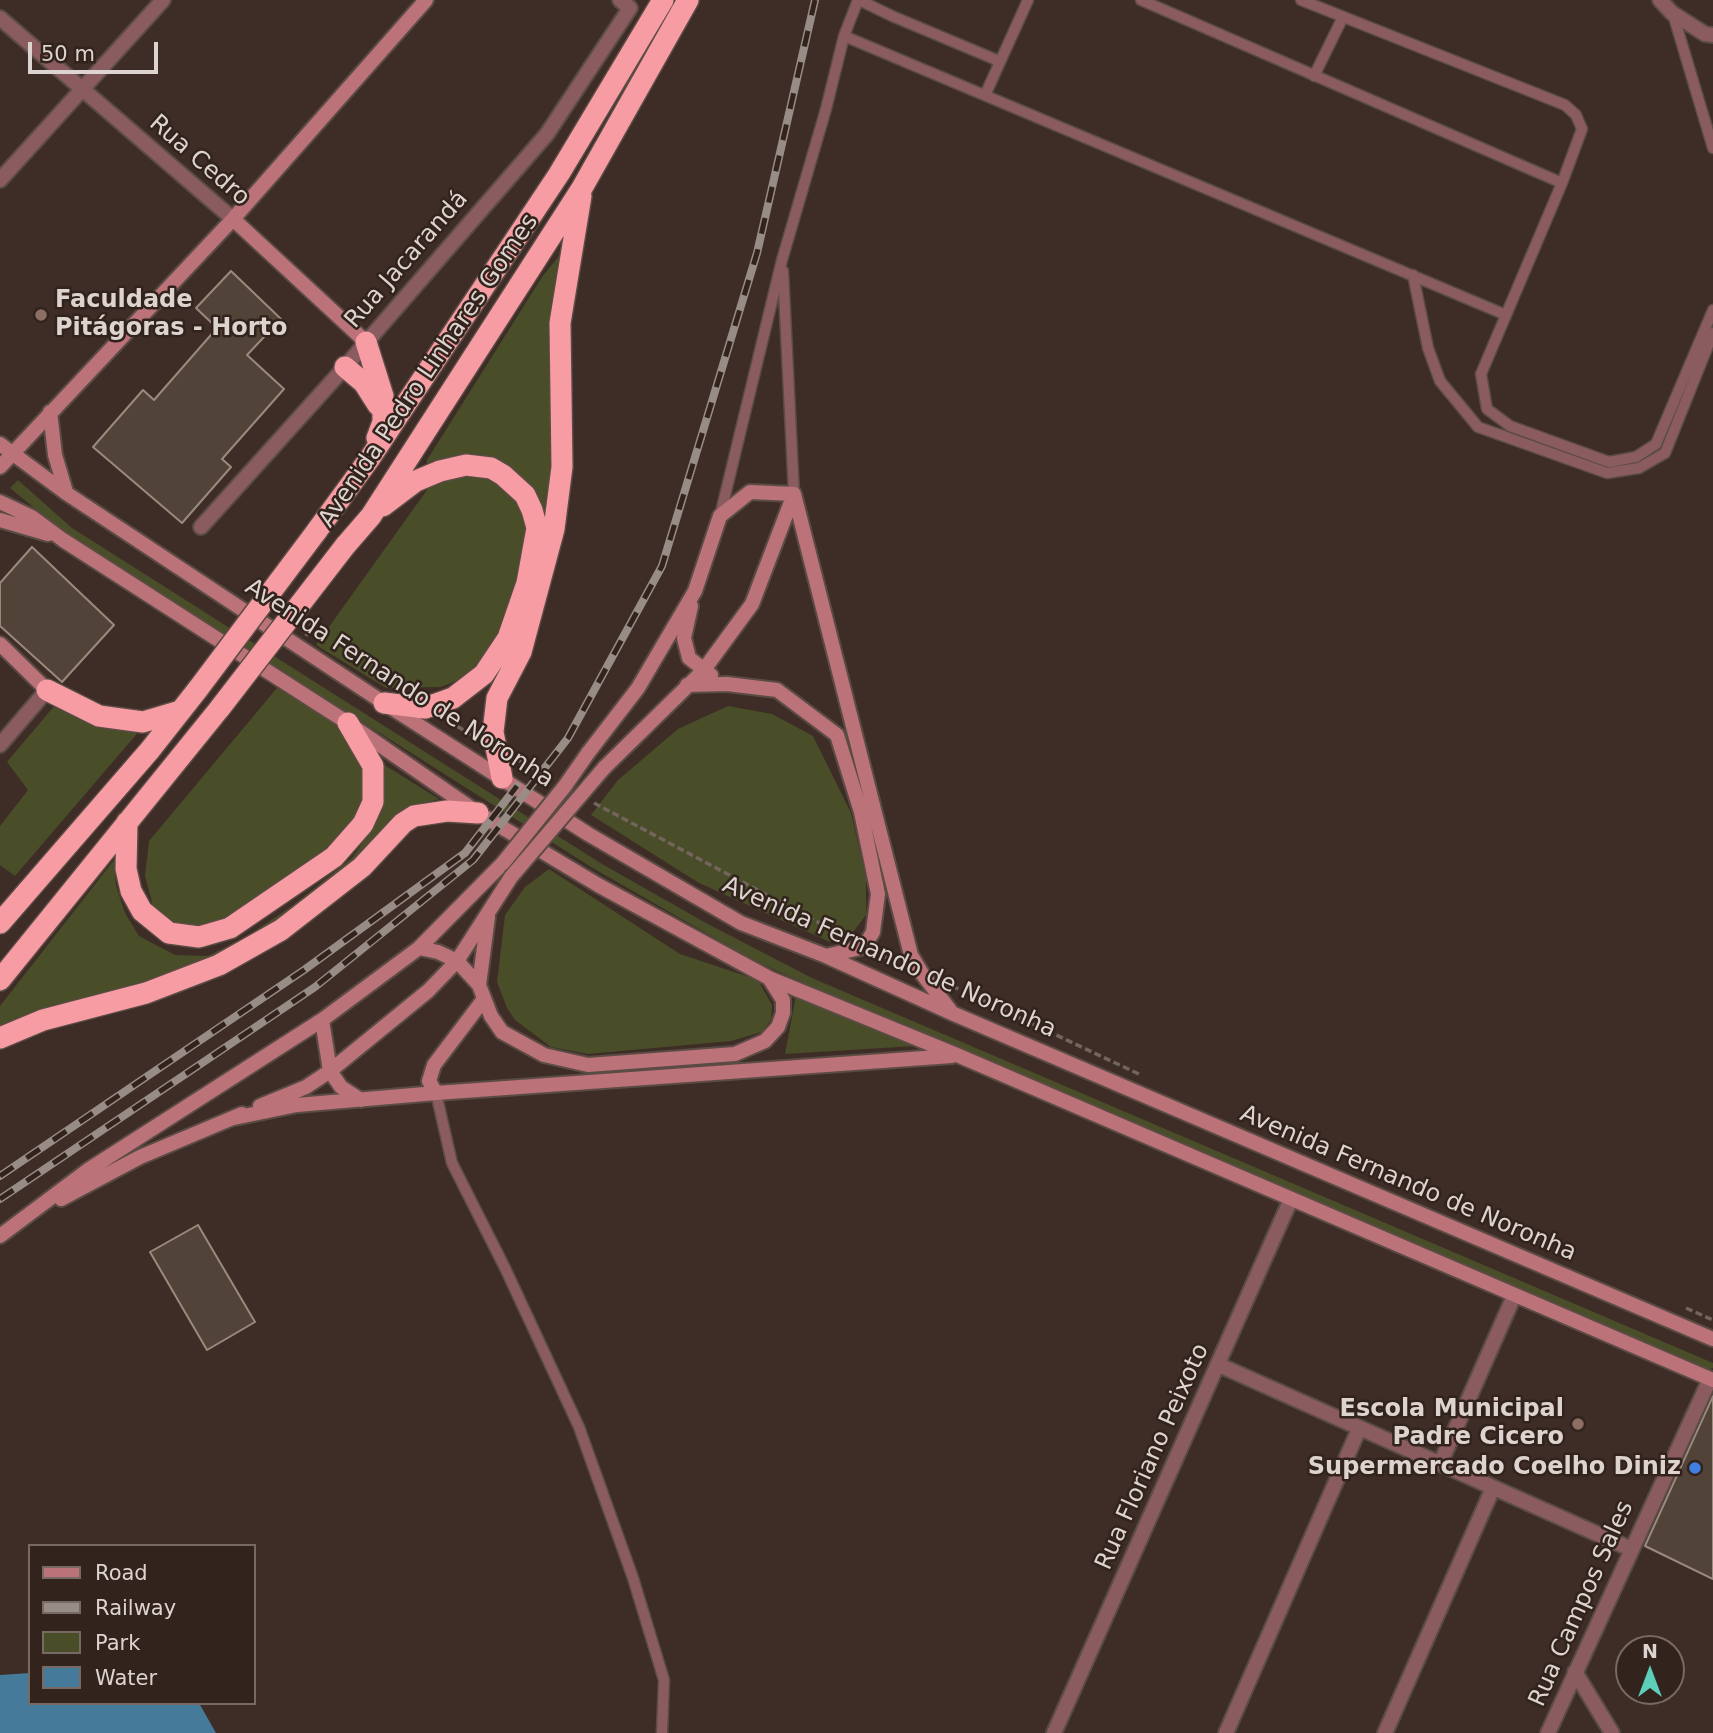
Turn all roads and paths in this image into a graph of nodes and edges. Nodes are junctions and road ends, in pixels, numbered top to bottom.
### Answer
1 (163, 0) edge
2 (426, 0) edge
3 (663, 0) edge
4 (688, 0) edge
5 (859, 0) edge
6 (1028, 0) edge
7 (1140, 0) edge
8 (1301, 0) edge
9 (1660, 0) edge
10 (625, 4) edge
11 (1672, 13) junction
12 (1343, 17) junction
13 (0, 18) edge
14 (1713, 35) edge
15 (844, 36) junction
16 (999, 61) junction
17 (1314, 76) junction
18 (81, 89) junction
19 (986, 93) junction
20 (1713, 148) edge
21 (0, 180) edge
22 (1562, 183) junction
23 (582, 188) junction
24 (233, 219) junction
25 (782, 260) junction
26 (1413, 275) junction
27 (1713, 310) edge
28 (1507, 315) junction
29 (1713, 333) edge
30 (366, 342) junction
31 (345, 367) junction
32 (50, 412) junction
33 (383, 422) junction
34 (6, 448) edge
35 (370, 458) junction
36 (0, 467) edge
37 (66, 493) junction
38 (794, 494) junction
39 (0, 502) edge
40 (370, 516) junction
41 (720, 516) junction
42 (0, 520) edge
43 (201, 527) dead end
44 (62, 540) junction
45 (695, 591) junction
46 (314, 617) dead end
47 (304, 640) dead end
48 (0, 644) edge
49 (704, 671) junction
50 (727, 684) junction
51 (687, 685) junction
52 (47, 690) junction
53 (384, 703) junction
54 (425, 708) junction
55 (180, 711) junction
56 (348, 723) junction
57 (0, 745) edge
58 (496, 748) junction
59 (502, 778) junction
60 (554, 781) dead end
61 (589, 800) dead end
62 (478, 813) junction
63 (127, 822) junction
64 (489, 908) junction
65 (0, 923) edge
66 (864, 947) junction
67 (419, 948) junction
68 (826, 956) junction
69 (457, 961) junction
70 (923, 975) junction
71 (769, 978) junction
72 (0, 980) edge
73 (482, 992) junction
74 (954, 1014) junction
75 (322, 1020) junction
76 (0, 1038) edge
77 (957, 1055) junction
78 (330, 1072) junction
79 (1141, 1075) dead end
80 (436, 1093) junction
81 (361, 1100) junction
82 (234, 1118) junction
83 (1291, 1199) junction
84 (22, 1220) junction
85 (0, 1236) edge
86 (1514, 1296) junction
87 (1676, 1305) dead end
88 (1713, 1320) edge
89 (1713, 1339) edge
90 (1219, 1365) junction
91 (1712, 1379) edge
92 (1359, 1429) junction
93 (1440, 1464) junction
94 (1493, 1488) junction
95 (1631, 1549) junction
96 (1575, 1672) junction
97 (662, 1733) edge
98 (1054, 1733) edge
99 (1226, 1733) edge
100 (1385, 1733) edge
101 (1548, 1733) edge
102 (1612, 1733) edge

1 - 18 street
2 - 24 main road
3 - 35 highway, Avenida Pedro Linhares Gomes
4 - 23 highway, Avenida Pedro Linhares Gomes
5 - 15 lane
5 - 16 lane
6 - 16 lane
7 - 17 lane
8 - 12 lane
9 - 11 street
10 - 30 street, Rua Jacarandá
11 - 14 street
11 - 20 lane
12 - 17 lane
12 - 22 lane
13 - 18 street, Rua Cedro
15 - 19 lane
15 - 25 lane
16 - 19 lane
17 - 22 lane
18 - 21 street
18 - 24 street, Rua Cedro
19 - 26 lane
22 - 28 lane
23 - 40 highway, Avenida Pedro Linhares Gomes
23 - 58 highway
24 - 30 main road, Rua Cedro
24 - 32 main road
25 - 38 lane
25 - 41 lane
26 - 28 lane
26 - 29 lane
27 - 28 lane
30 - 31 street, Rua Jacarandá
30 - 33 highway
31 - 33 highway
31 - 43 street, Rua Jacarandá
32 - 34 main road
32 - 37 main road
33 - 35 highway
34 - 36 main road
34 - 37 main road, Avenida Fernando de Noronha
35 - 55 highway, Avenida Pedro Linhares Gomes, bridge
37 - 53 main road, Avenida Fernando de Noronha
38 - 41 main road
38 - 49 main road
38 - 70 main road
39 - 44 main road
40 - 54 highway
40 - 63 highway, Avenida Pedro Linhares Gomes, bridge
41 - 45 main road
42 - 44 main road
44 - 56 main road
45 - 49 main road
45 - 67 main road, bridge
46 - 47 path
48 - 52 main road
49 - 50 main road
49 - 51 main road
50 - 51 main road
50 - 66 main road
51 - 64 main road, bridge
52 - 55 highway
52 - 57 street
53 - 54 highway
53 - 59 main road, Avenida Fernando de Noronha
54 - 58 path
55 - 65 highway, Avenida Pedro Linhares Gomes
56 - 62 main road
56 - 63 highway
58 - 59 highway
58 - 60 path
59 - 68 main road, Avenida Fernando de Noronha
61 - 66 path
62 - 71 main road
62 - 76 highway
63 - 72 highway, Avenida Pedro Linhares Gomes
64 - 69 main road
64 - 73 main road
66 - 68 main road
66 - 70 path
67 - 69 main road
67 - 75 main road
68 - 74 main road, Avenida Fernando de Noronha
69 - 73 main road
69 - 78 main road
70 - 74 main road
70 - 79 path
71 - 73 main road
71 - 77 main road
73 - 80 main road
74 - 89 main road, Avenida Fernando de Noronha
75 - 78 main road
75 - 84 main road
77 - 80 main road
77 - 83 main road
78 - 81 main road
78 - 82 main road
80 - 81 main road
80 - 97 lane
81 - 82 main road
82 - 84 main road
83 - 86 main road
83 - 90 street, Rua Floriano Peixoto
84 - 85 main road
86 - 91 main road
86 - 93 street
87 - 88 path
90 - 92 street
90 - 98 street, Rua Floriano Peixoto
91 - 95 street, Rua Campos Sales
92 - 93 street
92 - 99 street
93 - 94 street
94 - 95 street
94 - 100 street
95 - 96 street, Rua Campos Sales
96 - 101 street, Rua Campos Sales
96 - 102 street

